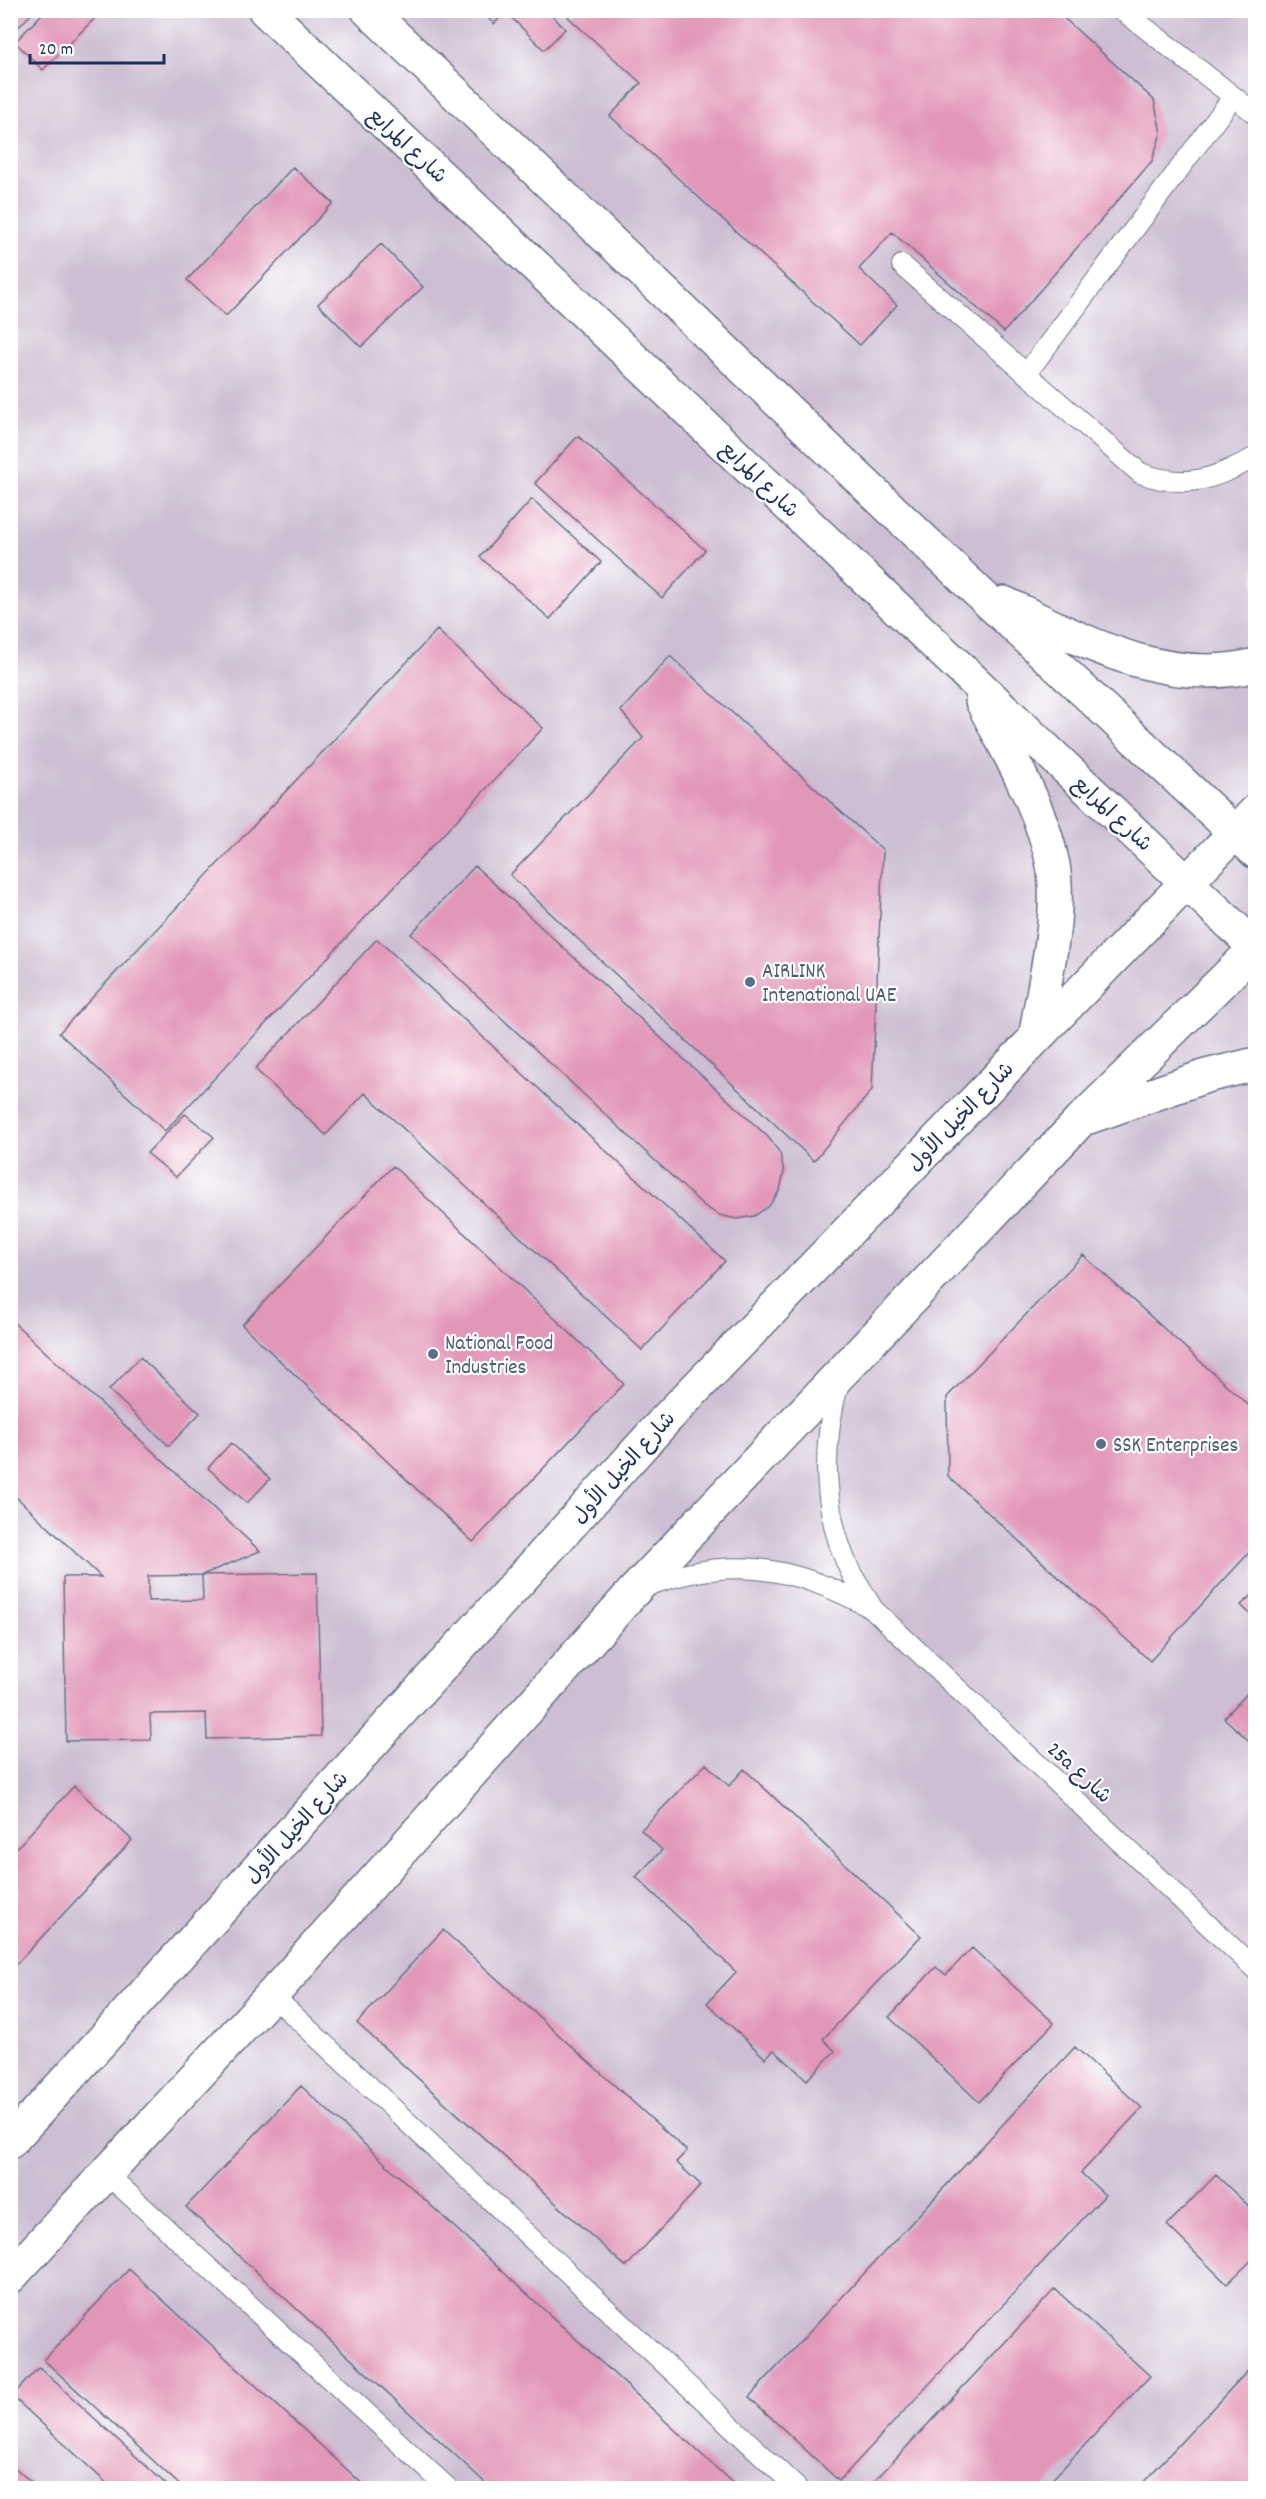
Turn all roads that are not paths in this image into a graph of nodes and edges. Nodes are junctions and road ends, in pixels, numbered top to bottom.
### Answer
1 (265, 10) edge
2 (368, 10) edge
3 (1122, 10) edge
4 (1233, 97) junction
5 (1256, 114) edge
6 (902, 265) dead end
7 (1026, 374) junction
8 (1256, 458) edge
9 (977, 591) junction
10 (1256, 666) edge
11 (974, 683) junction
12 (1248, 832) edge
13 (1186, 882) junction
14 (1256, 948) edge
15 (1035, 1039) junction
16 (1256, 1064) edge
17 (1082, 1119) junction
18 (843, 1369) junction
19 (633, 1592) junction
20 (873, 1609) junction
21 (1256, 1970) edge
22 (272, 1995) junction
23 (10, 2142) edge
24 (108, 2175) junction
25 (10, 2277) edge
26 (448, 2488) edge
27 (797, 2488) edge

1 - 11 main road, شارع المرابع
2 - 9 main road
3 - 4 lane
4 - 5 lane
4 - 7 lane
6 - 7 lane
7 - 8 lane
9 - 10 main road
9 - 12 main road
11 - 13 main road, شارع المرابع
11 - 15 main road
12 - 13 main road, شارع الخيل الأول
13 - 14 main road, شارع المرابع
13 - 15 main road, شارع الخيل الأول
14 - 17 main road
15 - 23 main road, شارع الخيل الأول
16 - 17 main road
17 - 18 main road
18 - 19 main road
18 - 20 lane, 25a شارع
19 - 20 lane, 25a شارع
19 - 22 main road
20 - 21 lane, 25a شارع
22 - 24 main road
22 - 27 lane
24 - 25 main road
24 - 26 lane

